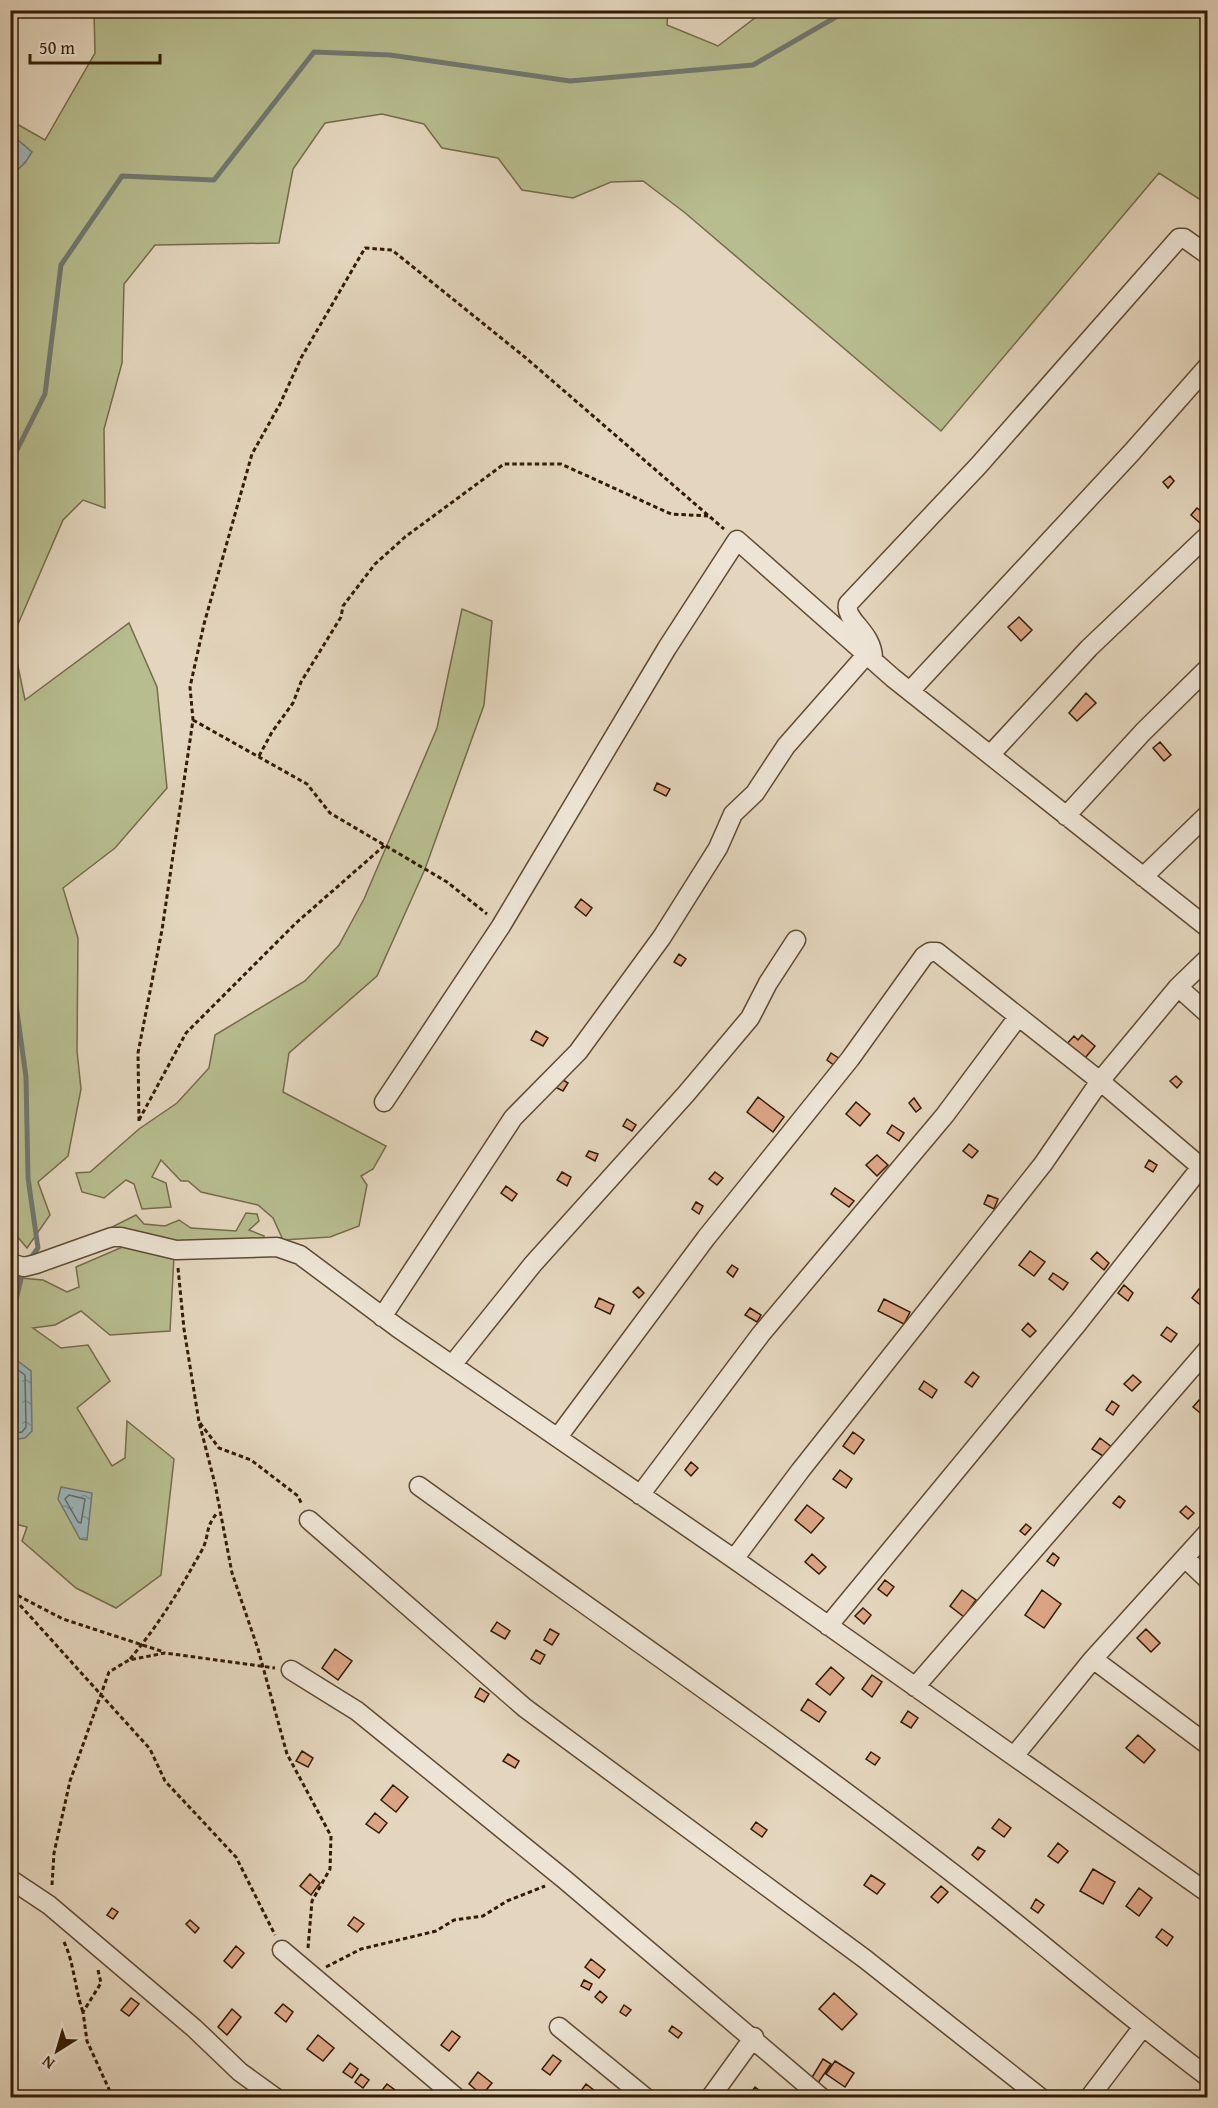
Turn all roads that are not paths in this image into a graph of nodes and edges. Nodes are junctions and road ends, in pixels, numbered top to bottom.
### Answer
1 (1208, 255) edge
2 (1208, 366) edge
3 (1208, 535) edge
4 (870, 656) junction
5 (1208, 668) edge
6 (910, 691) junction
7 (990, 755) junction
8 (1208, 814) edge
9 (1066, 816) junction
10 (1143, 877) junction
11 (1208, 928) edge
12 (796, 940) dead end
13 (1208, 958) edge
14 (1178, 987) junction
15 (1208, 1014) edge
16 (1018, 1017) junction
17 (1100, 1081) junction
18 (384, 1102) dead end
19 (1204, 1170) edge
20 (10, 1263) edge
21 (382, 1317) junction
22 (1208, 1348) edge
23 (452, 1365) junction
24 (558, 1437) junction
25 (419, 1486) dead end
26 (640, 1496) junction
27 (309, 1520) road end
28 (1208, 1532) edge
29 (1185, 1558) junction
30 (734, 1559) junction
31 (1208, 1580) edge
32 (828, 1626) junction
33 (1094, 1659) junction
34 (291, 1670) road end
35 (915, 1687) junction
36 (1208, 1745) edge
37 (1014, 1756) junction
38 (10, 1879) edge
39 (1208, 1893) edge
40 (282, 1950) road end
41 (559, 2026) dead end
42 (1142, 2028) junction
43 (753, 2037) junction
44 (1208, 2077) edge
45 (276, 2097) edge
46 (457, 2097) edge
47 (646, 2097) edge
48 (710, 2097) edge
49 (822, 2097) edge
50 (1041, 2097) edge
51 (1089, 2097) edge

1 - 4 street
2 - 6 street
3 - 7 street
4 - 6 street
4 - 18 street
4 - 21 street
5 - 9 street
6 - 7 street
7 - 9 street
8 - 10 street
9 - 10 street
10 - 11 street
12 - 23 street
13 - 14 street
14 - 15 street
14 - 17 street
16 - 17 street
16 - 24 street
16 - 26 street
17 - 19 street
17 - 30 street
19 - 32 street
20 - 21 street
21 - 23 street
22 - 35 street
23 - 24 street
24 - 26 street
25 - 42 street
26 - 30 street
27 - 50 street
28 - 29 street
29 - 31 street
29 - 33 street
30 - 32 street
32 - 35 street
33 - 36 street
33 - 37 street
34 - 43 street
35 - 37 street
37 - 39 street
38 - 45 street
40 - 46 street
41 - 47 street
42 - 44 street
42 - 51 street
43 - 48 street
43 - 49 street

